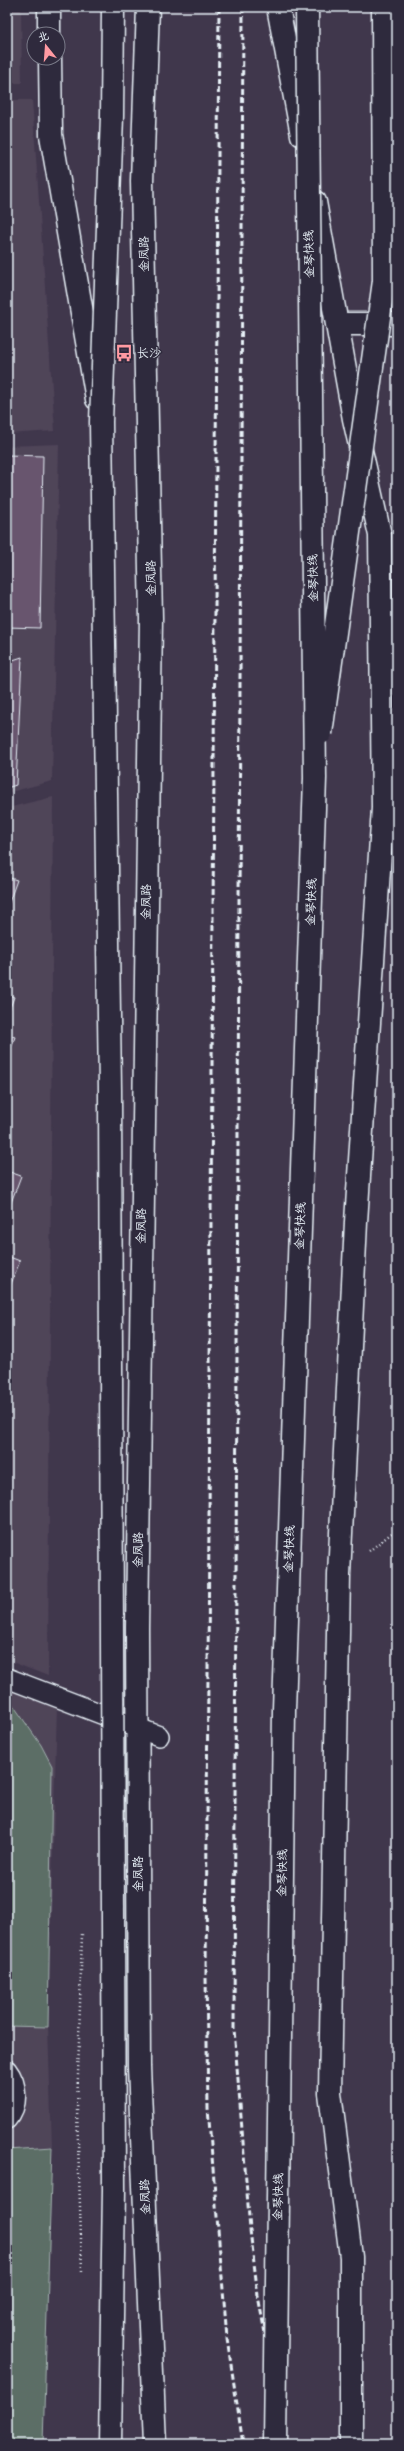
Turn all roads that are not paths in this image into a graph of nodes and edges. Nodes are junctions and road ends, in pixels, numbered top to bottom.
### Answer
1 (49, 7) edge
2 (113, 7) edge
3 (148, 7) edge
4 (278, 7) edge
5 (307, 7) edge
6 (383, 7) edge
7 (49, 26) edge
8 (50, 66) edge
9 (338, 324) junction
10 (397, 324) edge
11 (101, 422) junction
12 (315, 778) junction
13 (7, 1678) edge
14 (137, 1728) junction
15 (159, 1736) dead end
16 (7, 2070) edge
17 (7, 2119) edge
18 (110, 2444) edge
19 (155, 2444) edge
20 (275, 2444) edge
21 (351, 2444) edge

1 - 7 main road
2 - 11 main road, bridge
3 - 14 main road, 金凤路
4 - 9 main road
5 - 12 main road, 金琴快线, bridge
6 - 12 main road, bridge
8 - 11 main road, bridge
9 - 10 main road
9 - 21 main road
11 - 18 main road, bridge
12 - 20 main road, 金琴快线, bridge
13 - 14 lane
14 - 15 lane
14 - 19 main road, 金凤路
16 - 17 lane

